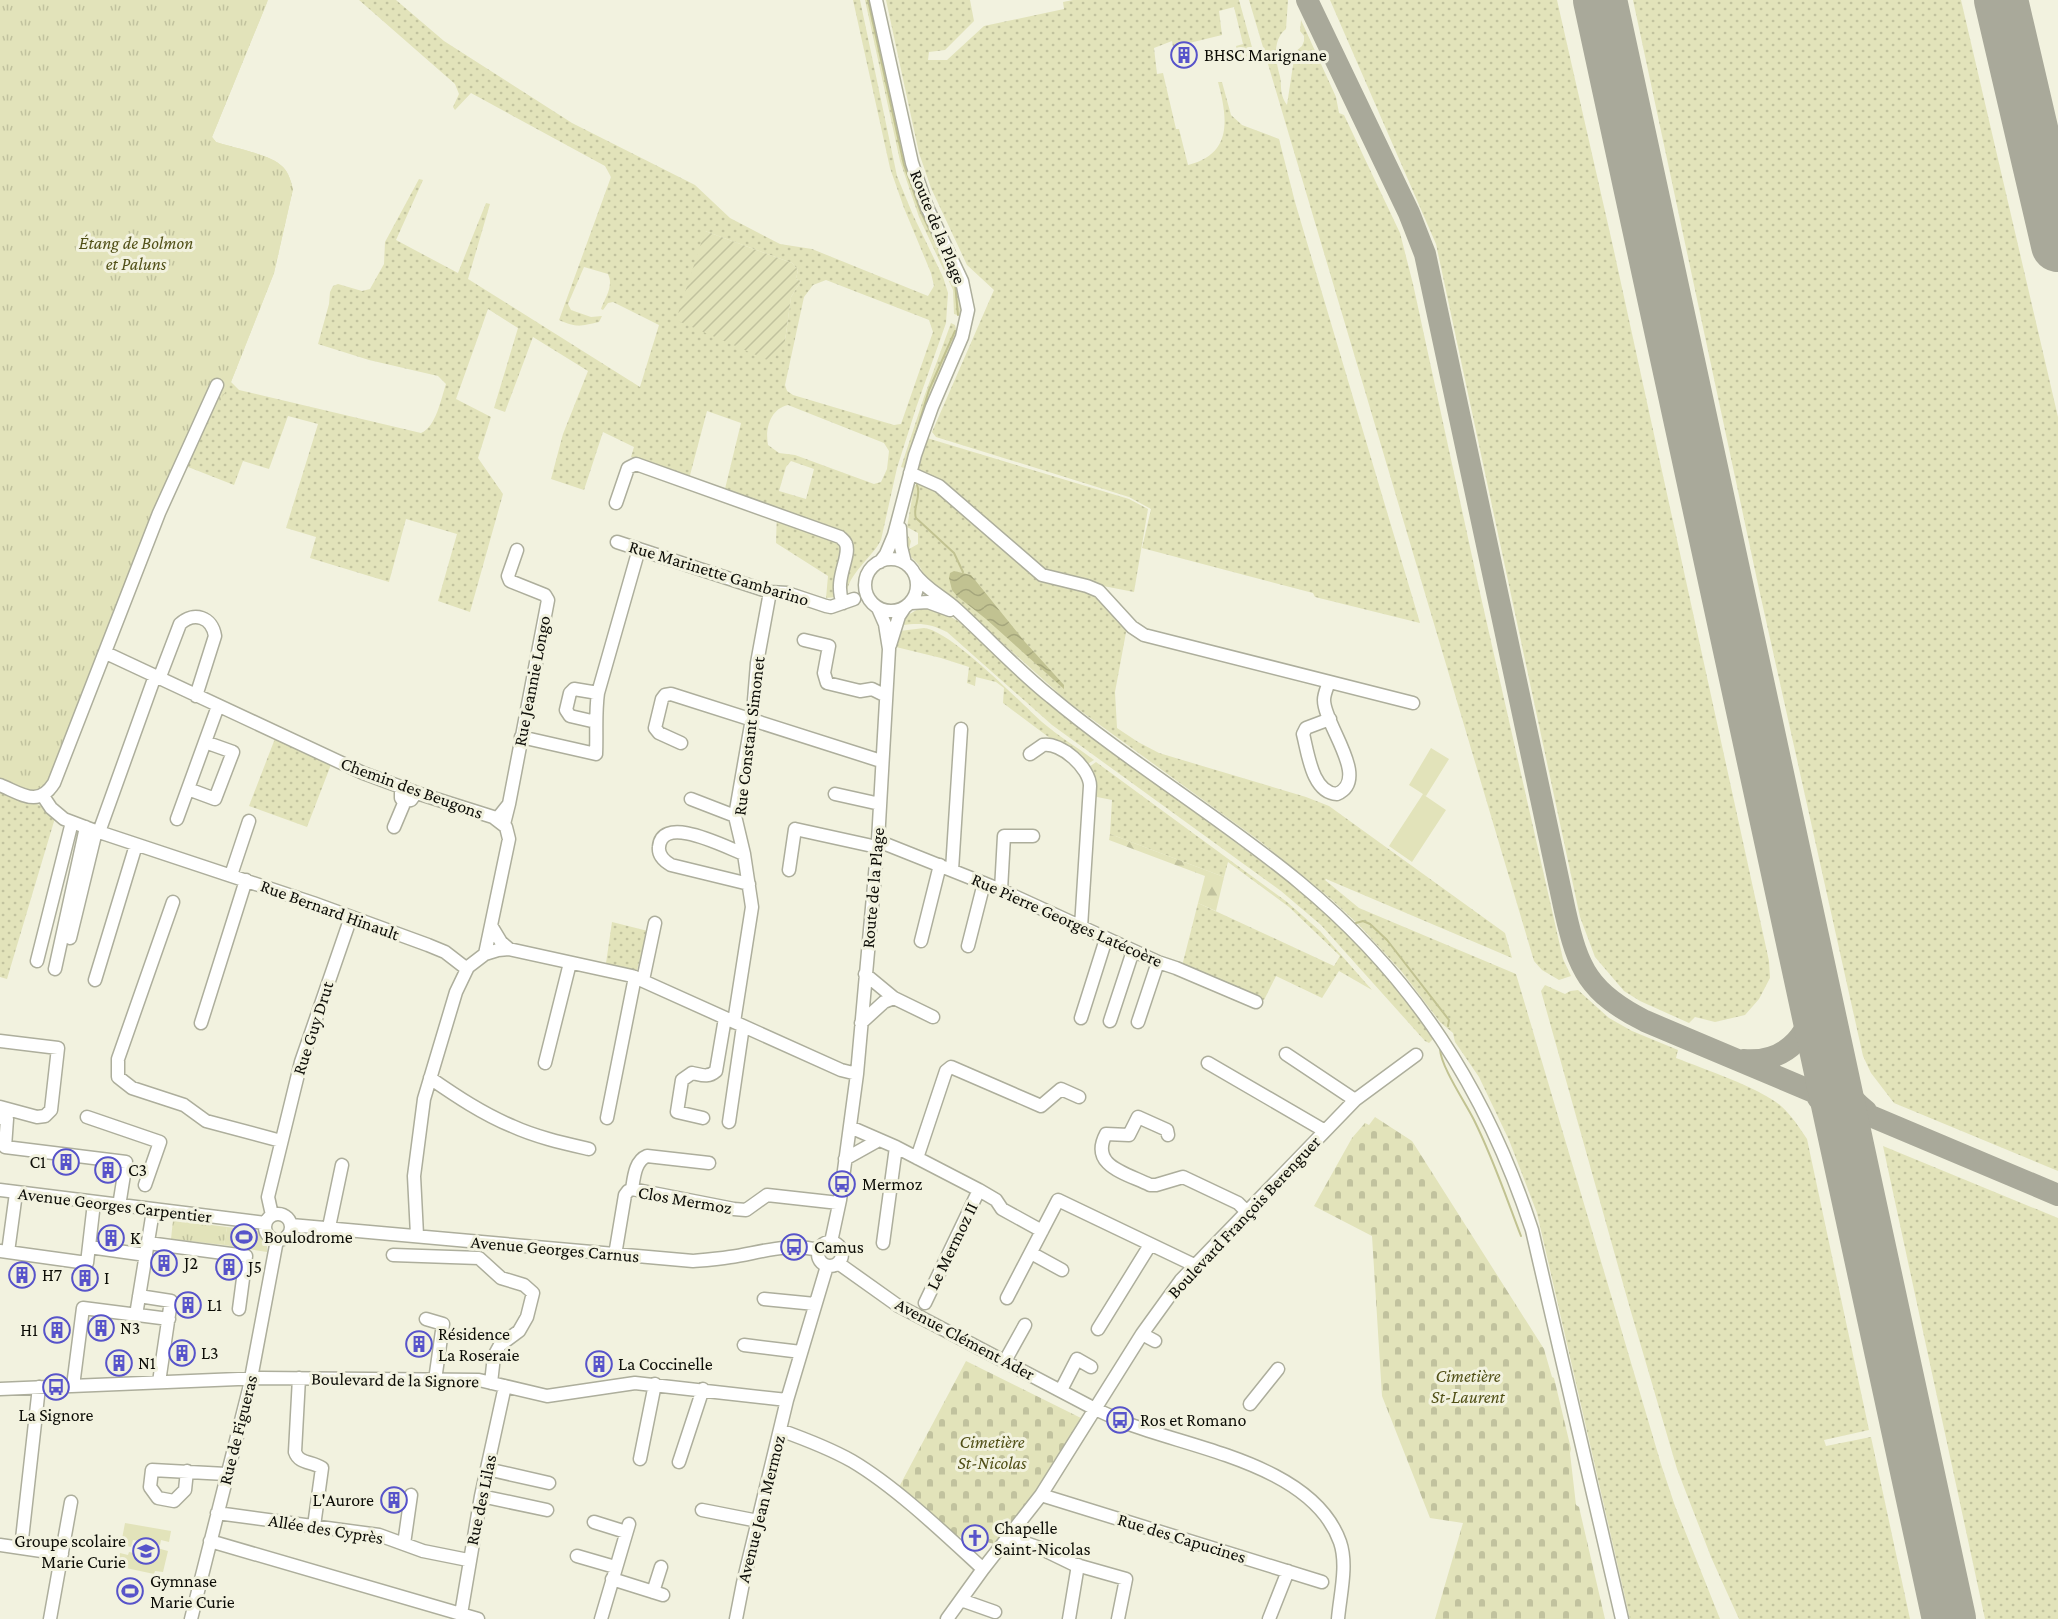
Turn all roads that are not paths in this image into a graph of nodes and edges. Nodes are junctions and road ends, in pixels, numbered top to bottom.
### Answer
1 (876, 0) edge
2 (217, 385) dead end
3 (910, 474) junction
4 (616, 503) dead end
5 (900, 517) junction
6 (617, 542) dead end
7 (517, 549) dead end
8 (639, 549) junction
9 (880, 562) junction
10 (905, 563) junction
11 (914, 573) junction
12 (865, 587) junction
13 (770, 592) junction
14 (848, 601) junction
15 (874, 604) junction
16 (908, 605) junction
17 (967, 620) junction
18 (804, 640) dead end
19 (889, 649) junction
20 (106, 653) junction
21 (157, 678) junction
22 (1329, 682) junction
23 (598, 693) junction
24 (196, 696) junction
25 (886, 696) junction
26 (1413, 703) dead end
27 (218, 706) junction
28 (752, 718) junction
29 (1330, 719) junction
30 (596, 722) junction
31 (961, 729) dead end
32 (521, 737) junction
33 (205, 742) junction
34 (681, 743) dead end
35 (1030, 754) dead end
36 (881, 761) junction
37 (0, 785) edge
38 (401, 787) junction
39 (188, 789) junction
40 (416, 793) junction
41 (835, 794) dead end
42 (43, 796) junction
43 (691, 800) dead end
44 (405, 801) junction
45 (880, 804) junction
46 (735, 816) junction
47 (177, 819) dead end
48 (249, 821) dead end
49 (72, 822) junction
50 (500, 822) junction
51 (394, 827) dead end
52 (93, 830) junction
53 (1034, 836) dead end
54 (136, 844) junction
55 (878, 844) junction
56 (744, 854) junction
57 (946, 867) junction
58 (789, 870) dead end
59 (231, 875) junction
60 (246, 880) junction
61 (984, 883) junction
62 (749, 884) junction
63 (1001, 890) junction
64 (173, 902) dead end
65 (351, 917) junction
66 (655, 923) dead end
67 (492, 927) junction
68 (1081, 927) junction
69 (70, 938) dead end
70 (1106, 939) junction
71 (921, 941) dead end
72 (968, 946) dead end
73 (509, 950) junction
74 (1133, 951) junction
75 (485, 954) junction
76 (37, 961) dead end
77 (570, 963) junction
78 (1158, 963) junction
79 (55, 969) dead end
80 (467, 969) junction
81 (865, 974) junction
82 (639, 979) junction
83 (95, 980) dead end
84 (894, 998) junction
85 (1256, 1002) dead end
86 (933, 1017) dead end
87 (1081, 1018) dead end
88 (1110, 1021) dead end
89 (734, 1022) junction
90 (1138, 1022) dead end
91 (201, 1023) dead end
92 (861, 1023) junction
93 (0, 1041) edge
94 (1286, 1054) dead end
95 (1416, 1055) dead end
96 (545, 1063) dead end
97 (1208, 1063) dead end
98 (857, 1074) junction
99 (430, 1078) junction
100 (1245, 1092) dead end
101 (1079, 1097) dead end
102 (1355, 1100) junction
103 (0, 1107) edge
104 (87, 1117) dead end
105 (0, 1118) edge
106 (607, 1118) dead end
107 (703, 1118) dead end
108 (729, 1122) dead end
109 (850, 1127) junction
110 (1323, 1133) junction
111 (1168, 1135) dead end
112 (879, 1140) junction
113 (281, 1141) junction
114 (896, 1147) junction
115 (589, 1149) dead end
116 (917, 1158) junction
117 (845, 1159) junction
118 (709, 1163) dead end
119 (342, 1165) dead end
120 (145, 1185) dead end
121 (632, 1189) junction
122 (0, 1190) edge
123 (979, 1190) junction
124 (16, 1193) junction
125 (94, 1203) junction
126 (839, 1203) junction
127 (119, 1206) junction
128 (153, 1211) junction
129 (1247, 1212) junction
130 (268, 1219) junction
131 (291, 1224) junction
132 (329, 1227) junction
133 (1042, 1231) junction
134 (417, 1235) junction
135 (277, 1240) junction
136 (831, 1242) junction
137 (883, 1243) dead end
138 (1150, 1245) junction
139 (89, 1247) junction
140 (147, 1249) junction
141 (818, 1250) junction
142 (4, 1252) edge
143 (1030, 1253) junction
144 (393, 1255) dead end
145 (615, 1255) junction
146 (832, 1265) junction
147 (1194, 1265) junction
148 (1062, 1270) dead end
149 (139, 1296) junction
150 (1007, 1298) dead end
151 (764, 1299) dead end
152 (924, 1303) dead end
153 (815, 1304) junction
154 (239, 1309) dead end
155 (136, 1315) junction
156 (169, 1319) junction
157 (426, 1319) dead end
158 (1025, 1325) dead end
159 (1098, 1329) dead end
160 (1142, 1334) junction
161 (1155, 1341) dead end
162 (744, 1345) dead end
163 (801, 1352) junction
164 (1005, 1361) junction
165 (1091, 1367) dead end
166 (1278, 1369) dead end
167 (251, 1378) junction
168 (299, 1378) junction
169 (435, 1380) junction
170 (159, 1382) junction
171 (491, 1383) junction
172 (655, 1384) junction
173 (72, 1386) junction
174 (505, 1386) junction
175 (39, 1387) junction
176 (0, 1389) edge
177 (703, 1389) junction
178 (1061, 1390) junction
179 (787, 1400) junction
180 (1250, 1404) dead end
181 (1095, 1409) junction
182 (780, 1430) junction
183 (640, 1460) dead end
184 (679, 1462) dead end
185 (487, 1469) junction
186 (187, 1471) dead end
187 (226, 1474) junction
188 (549, 1483) dead end
189 (411, 1495) dead end
190 (1041, 1495) junction
191 (481, 1496) junction
192 (71, 1502) dead end
193 (547, 1510) dead end
194 (702, 1510) dead end
195 (217, 1512) junction
196 (758, 1521) junction
197 (594, 1522) dead end
198 (314, 1526) junction
199 (1008, 1537) junction
200 (210, 1541) junction
201 (404, 1544) junction
202 (0, 1545) edge
203 (21, 1548) junction
204 (62, 1554) junction
205 (577, 1556) dead end
206 (468, 1560) junction
207 (1076, 1565) junction
208 (661, 1567) dead end
209 (983, 1569) junction
210 (1288, 1571) junction
211 (614, 1573) junction
212 (1071, 1578) dead end
213 (1322, 1582) dead end
214 (961, 1600) junction
215 (995, 1612) dead end
216 (461, 1614) junction
217 (50, 1619) edge
218 (191, 1619) edge
219 (478, 1619) edge
220 (601, 1619) edge
221 (736, 1619) edge
222 (947, 1619) edge
223 (1070, 1619) edge
224 (1118, 1619) edge
225 (1269, 1619) edge
226 (1340, 1619) edge
227 (1622, 1619) edge

1 - 3 street, Route de la Plage
2 - 20 street
3 - 5 street, Route de la Plage
3 - 22 street
4 - 14 street
5 - 9 street, Route de la Plage
5 - 10 street, Route de la Plage
6 - 8 street, Rue Marinette Gambarino
7 - 32 street, Rue Jeannie Longo
8 - 13 street, Rue Marinette Gambarino
8 - 23 street
9 - 10 street
9 - 12 street
10 - 11 street
11 - 16 street
11 - 17 street
12 - 14 street
12 - 15 street
13 - 14 street, Rue Marinette Gambarino
13 - 28 street, Rue Constant Simonet
14 - 15 street, Rue Marinette Gambarino
15 - 16 street
15 - 19 street, Route de la Plage
16 - 17 street
16 - 19 street, Route de la Plage
17 - 227 street
18 - 25 street
19 - 25 street, Route de la Plage
20 - 21 street, Chemin des Beugons
20 - 42 street
21 - 24 street, Chemin des Beugons
21 - 24 street
21 - 52 street
22 - 26 street
22 - 29 street
23 - 30 street
23 - 30 street
24 - 27 street, Chemin des Beugons
25 - 36 street, Route de la Plage
27 - 33 street
27 - 38 street, Chemin des Beugons
28 - 34 street
28 - 36 street
28 - 46 street, Rue Constant Simonet
29 - 29 street
30 - 32 street
31 - 57 street
32 - 50 street, Rue Jeannie Longo
33 - 39 street
33 - 39 street
35 - 68 street
36 - 45 street, Route de la Plage
37 - 42 street
38 - 40 street, Chemin des Beugons
38 - 44 street
39 - 47 street
40 - 44 street
40 - 50 street, Chemin des Beugons
41 - 45 street
42 - 49 street, Rue Bernard Hinault
43 - 46 street
44 - 51 street
45 - 55 street, Route de la Plage
46 - 56 street, Rue Constant Simonet
48 - 59 street
49 - 52 street, Rue Bernard Hinault
49 - 76 street
50 - 67 street, Chemin des Beugons
52 - 54 street, Rue Bernard Hinault
52 - 69 street
52 - 79 street
53 - 63 street
54 - 59 street, Rue Bernard Hinault
54 - 83 street
55 - 57 street, Rue Pierre Georges Latécoère
55 - 58 street, Rue Pierre Georges Latécoère
55 - 81 street, Route de la Plage
56 - 62 street, Rue Constant Simonet
56 - 62 street
57 - 61 street, Rue Pierre Georges Latécoère
57 - 71 street
59 - 60 street, Rue Bernard Hinault
60 - 65 street, Rue Bernard Hinault
60 - 91 street
61 - 63 street, Rue Pierre Georges Latécoère
61 - 72 street
62 - 89 street, Rue Constant Simonet
63 - 68 street, Rue Pierre Georges Latécoère
64 - 113 street
65 - 80 street, Rue Bernard Hinault
65 - 113 street, Rue Guy Drut
66 - 82 street
67 - 73 street
67 - 75 street, Chemin des Beugons
68 - 70 street, Rue Pierre Georges Latécoère
70 - 74 street, Rue Pierre Georges Latécoère
70 - 87 street
73 - 75 street
73 - 77 street
74 - 78 street, Rue Pierre Georges Latécoère
74 - 88 street
75 - 80 street
77 - 82 street
77 - 96 street
78 - 85 street, Rue Pierre Georges Latécoère
78 - 90 street
80 - 99 street
81 - 84 street
81 - 92 street, Route de la Plage
82 - 89 street
82 - 106 street
84 - 86 street
84 - 92 street
89 - 98 street
89 - 107 street
89 - 108 street
92 - 98 street, Route de la Plage
93 - 103 street
94 - 102 street
95 - 102 street, Boulevard François Berenguer
97 - 110 street
98 - 109 street, Route de la Plage
99 - 115 street
99 - 134 street
100 - 110 street
101 - 116 street
102 - 110 street, Boulevard François Berenguer
104 - 120 street
105 - 127 street
109 - 112 street
109 - 117 street, Route de la Plage
110 - 129 street, Boulevard François Berenguer
111 - 129 street
112 - 114 street
112 - 117 street
113 - 130 street, Rue Guy Drut
114 - 116 street
114 - 137 street
116 - 123 street
117 - 126 street, Route de la Plage
118 - 121 street
119 - 132 street
121 - 126 street, Clos Mermoz
121 - 145 street, Clos Mermoz
122 - 124 street, Avenue Georges Carpentier
123 - 133 street
123 - 152 street, Le Mermoz II
124 - 125 street, Avenue Georges Carpentier
124 - 142 street
125 - 127 street, Avenue Georges Carpentier
125 - 139 street
126 - 136 street, Route de la Plage
127 - 128 street, Avenue Georges Carpentier
128 - 130 street, Avenue Georges Carpentier
128 - 140 street
129 - 147 street, Boulevard François Berenguer
130 - 131 street
130 - 135 street
131 - 132 street, Avenue Georges Carnus
131 - 135 street
132 - 134 street, Avenue Georges Carnus
133 - 138 street
133 - 143 street
134 - 145 street, Avenue Georges Carnus
135 - 167 street, Rue de Figueras
136 - 141 street
136 - 146 street
138 - 147 street
138 - 159 street
139 - 140 street
139 - 142 street
140 - 149 street
140 - 154 street
141 - 145 street, Avenue Georges Carnus
141 - 146 street
143 - 148 street
143 - 150 street
144 - 171 street
146 - 153 street
146 - 164 street, Avenue Clément Ader
147 - 160 street, Boulevard François Berenguer
149 - 155 street
149 - 156 street
151 - 153 street
153 - 163 street
155 - 156 street
155 - 173 street
156 - 170 street
157 - 169 street
158 - 164 street
160 - 161 street
160 - 181 street, Boulevard François Berenguer
162 - 163 street
163 - 179 street
164 - 178 street, Avenue Clément Ader
165 - 178 street
166 - 180 street
167 - 168 street, Boulevard de la Signore
167 - 170 street, Boulevard de la Signore
167 - 187 street, Rue de Figueras
168 - 169 street, Boulevard de la Signore
168 - 198 street
169 - 171 street, Boulevard de la Signore
170 - 173 street, Boulevard de la Signore
171 - 174 street, Boulevard de la Signore
172 - 174 street, Boulevard de la Signore
172 - 177 street, Boulevard de la Signore
172 - 183 street
173 - 175 street, Boulevard de la Signore
174 - 185 street, Rue des Lilas
175 - 176 street, Boulevard de la Signore
175 - 203 street
177 - 179 street, Boulevard de la Signore
177 - 184 street
178 - 181 street, Avenue Clément Ader
179 - 182 street, Avenue Jean Mermoz
181 - 190 street, Boulevard François Berenguer
181 - 226 street, Avenue Clément Ader
182 - 196 street, Avenue Jean Mermoz
182 - 209 street
185 - 188 street
185 - 191 street, Rue des Lilas
186 - 187 street
187 - 195 street, Rue de Figueras
189 - 201 street
190 - 199 street, Boulevard François Berenguer
190 - 210 street, Rue des Capucines
191 - 193 street
191 - 206 street, Rue des Lilas
192 - 204 street
194 - 196 street
195 - 198 street, Allée des Cyprès
195 - 200 street, Rue de Figueras
196 - 221 street, Avenue Jean Mermoz
197 - 211 street
198 - 201 street, Allée des Cyprès
199 - 207 street
199 - 209 street, Boulevard François Berenguer
200 - 216 street
200 - 218 street, Rue de Figueras
201 - 206 street, Allée des Cyprès
202 - 203 street
203 - 204 street
204 - 217 street
205 - 211 street
206 - 216 street, Rue des Lilas
207 - 212 street
207 - 223 street
207 - 224 street
208 - 211 street
209 - 214 street, Boulevard François Berenguer
210 - 213 street, Rue des Capucines
210 - 225 street
211 - 220 street
214 - 215 street
214 - 222 street, Boulevard François Berenguer
216 - 219 street

